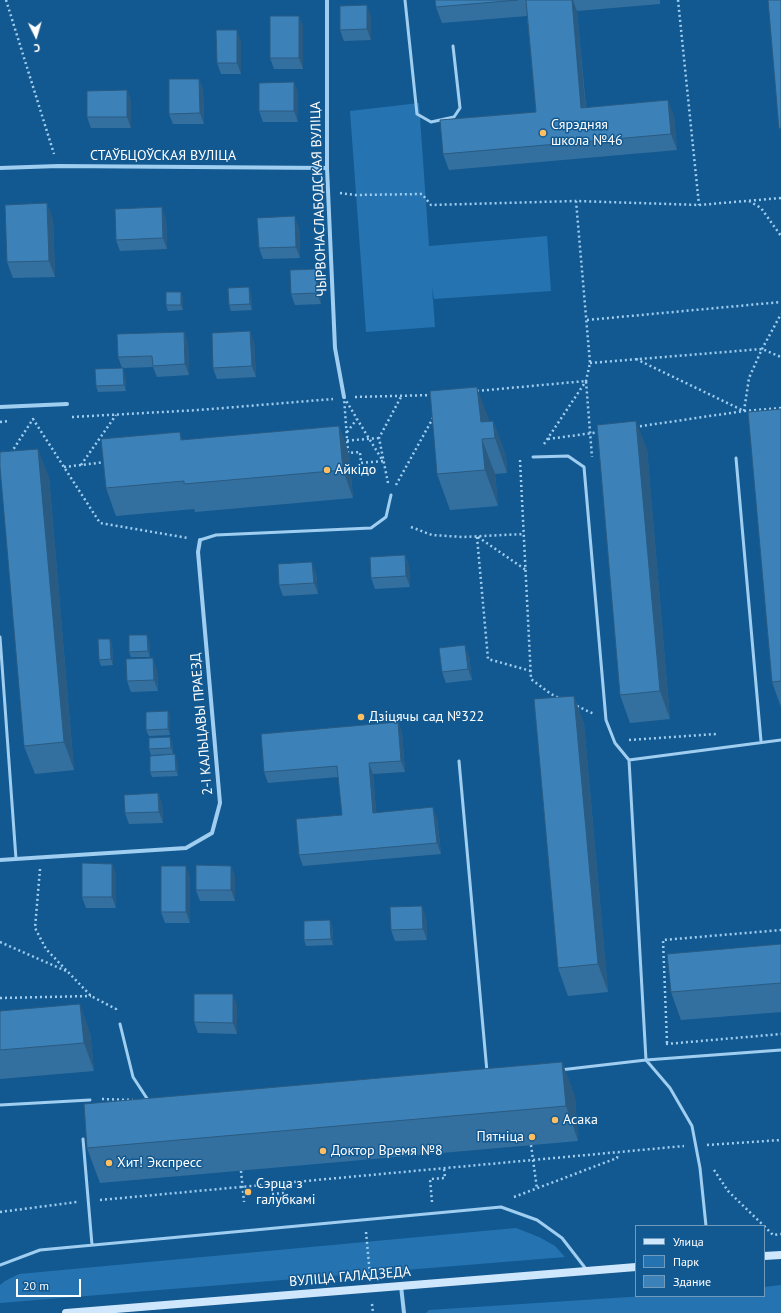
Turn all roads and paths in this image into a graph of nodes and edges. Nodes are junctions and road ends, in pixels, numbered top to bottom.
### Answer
1 (6, 0) edge
2 (327, 0) edge
3 (405, 0) edge
4 (678, 0) edge
5 (453, 46) dead end
6 (58, 166) junction
7 (0, 168) edge
8 (327, 168) junction
9 (328, 194) junction
10 (781, 198) edge
11 (576, 201) junction
12 (749, 201) junction
13 (699, 205) junction
14 (781, 236) edge
15 (781, 302) edge
16 (781, 314) edge
17 (587, 320) junction
18 (762, 349) junction
19 (781, 357) edge
20 (636, 359) junction
21 (590, 363) junction
22 (586, 381) junction
23 (469, 392) edge
24 (439, 394) edge
25 (402, 395) junction
26 (344, 398) junction
27 (67, 404) dead end
28 (0, 407) edge
29 (781, 408) edge
30 (744, 411) junction
31 (435, 414) edge
32 (116, 415) junction
33 (69, 417) dead end
34 (33, 419) junction
35 (40, 419) dead end
36 (357, 419) junction
37 (27, 420) dead end
38 (13, 421) dead end
39 (0, 422) edge
40 (628, 428) edge
41 (606, 431) edge
42 (347, 432) junction
43 (590, 433) junction
44 (379, 438) junction
45 (369, 439) junction
46 (547, 439) junction
47 (348, 440) junction
48 (340, 441) edge
49 (533, 457) junction
50 (8, 458) edge
51 (736, 458) dead end
52 (383, 461) junction
53 (108, 462) edge
54 (81, 465) junction
55 (593, 465) dead end
56 (64, 467) junction
57 (391, 495) junction
58 (411, 527) dead end
59 (524, 534) junction
60 (477, 537) junction
61 (200, 540) junction
62 (526, 570) junction
63 (0, 637) edge
64 (531, 671) junction
65 (565, 701) edge
66 (572, 704) edge
67 (606, 720) junction
68 (721, 734) dead end
69 (781, 740) edge
70 (761, 741) junction
71 (629, 760) junction
72 (459, 761) dead end
73 (41, 857) junction
74 (16, 859) junction
75 (0, 860) edge
76 (781, 930) edge
77 (0, 942) edge
78 (68, 972) junction
79 (91, 996) junction
80 (0, 998) edge
81 (120, 1024) joint
82 (781, 1034) edge
83 (781, 1050) edge
84 (646, 1060) junction
85 (555, 1071) edge
86 (487, 1079) edge
87 (118, 1099) dead end
88 (90, 1100) dead end
89 (149, 1101) edge
90 (113, 1104) edge
91 (0, 1105) edge
92 (83, 1139) edge
93 (531, 1145) dead end
94 (608, 1153) dead end
95 (534, 1160) junction
96 (444, 1168) junction
97 (241, 1171) dead end
98 (283, 1183) junction
99 (242, 1187) junction
100 (537, 1188) dead end
101 (728, 1191) dead end
102 (272, 1194) dead end
103 (102, 1200) dead end
104 (88, 1201) junction
105 (244, 1202) dead end
106 (432, 1205) dead end
107 (0, 1212) edge
108 (364, 1218) junction
109 (706, 1225) edge
110 (763, 1225) edge
111 (765, 1227) edge
112 (781, 1234) edge
113 (92, 1245) junction
114 (781, 1255) edge
115 (765, 1256) edge
116 (0, 1265) edge
117 (635, 1267) edge
118 (587, 1271) junction
119 (401, 1286) junction
120 (371, 1288) junction
121 (116, 1311) edge
122 (66, 1313) edge
123 (373, 1313) edge
124 (404, 1313) edge

1 - 6 path
2 - 8 street, ЧЫРВОНАСЛАБОДСКАЯ ВУЛІЦА
3 - 5 lane
4 - 13 path
6 - 7 street, СТАЎБЦОЎСКАЯ ВУЛІЦА
6 - 8 street, СТАЎБЦОЎСКАЯ ВУЛІЦА
8 - 9 street, ЧЫРВОНАСЛАБОДСКАЯ ВУЛІЦА
9 - 11 path
9 - 26 street, ЧЫРВОНАСЛАБОДСКАЯ ВУЛІЦА
10 - 12 path
11 - 13 path
11 - 17 path
12 - 13 path
12 - 14 path
15 - 17 path
16 - 18 path
17 - 21 path
18 - 19 path
18 - 20 path
18 - 30 path
20 - 21 path
20 - 30 path
21 - 22 path
22 - 23 path
22 - 43 path
22 - 46 path
24 - 25 path
25 - 26 path
25 - 44 path
26 - 32 path
26 - 36 path
26 - 42 path
27 - 28 street
29 - 30 path
30 - 40 path
31 - 57 path
32 - 33 path
32 - 54 path
34 - 35 path
34 - 37 path
34 - 50 path
34 - 56 path
36 - 42 path
36 - 45 path
38 - 39 path
41 - 43 path
42 - 47 path
43 - 46 path
43 - 55 path
44 - 45 path
44 - 52 path
45 - 47 path
45 - 52 path
46 - 49 path
47 - 48 path
47 - 52 path
49 - 59 path
49 - 67 lane
51 - 70 lane
52 - 57 path
53 - 54 path
54 - 56 path
56 - 61 path
57 - 61 lane
58 - 60 path
59 - 60 path
59 - 62 path
60 - 62 path
60 - 64 path
61 - 73 street, 2-І КАЛЬЦАВЫ ПРАЕЗД
62 - 64 path
63 - 74 lane
64 - 65 path
66 - 67 path
67 - 68 path
67 - 71 lane
69 - 70 lane
70 - 71 lane
71 - 84 lane
72 - 86 lane
73 - 74 street, 2-І КАЛЬЦАВЫ ПРАЕЗД
73 - 78 path
74 - 75 street, 2-І КАЛЬЦАВЫ ПРАЕЗД
76 - 82 path
77 - 78 path
78 - 79 path
79 - 80 path
79 - 81 path
81 - 89 lane
83 - 84 lane
84 - 85 lane
84 - 109 lane
87 - 90 path
88 - 91 lane
92 - 104 lane
93 - 95 path
94 - 95 path
95 - 96 path
95 - 100 path
96 - 98 path
96 - 106 path
97 - 99 path
98 - 99 path
98 - 102 path
99 - 103 path
99 - 105 path
101 - 110 path
104 - 107 path
104 - 113 lane
108 - 113 lane
108 - 118 lane
108 - 120 path
111 - 112 path
113 - 116 lane
114 - 115 main road
117 - 118 main road, ВУЛІЦА ГАЛАДЗЕДА
118 - 119 main road, ВУЛІЦА ГАЛАДЗЕДА
119 - 120 main road, ВУЛІЦА ГАЛАДЗЕДА
119 - 124 street
120 - 121 main road, ВУЛІЦА ГАЛАДЗЕДА
120 - 123 path
121 - 122 main road, ВУЛІЦА ГАЛАДЗЕДА

